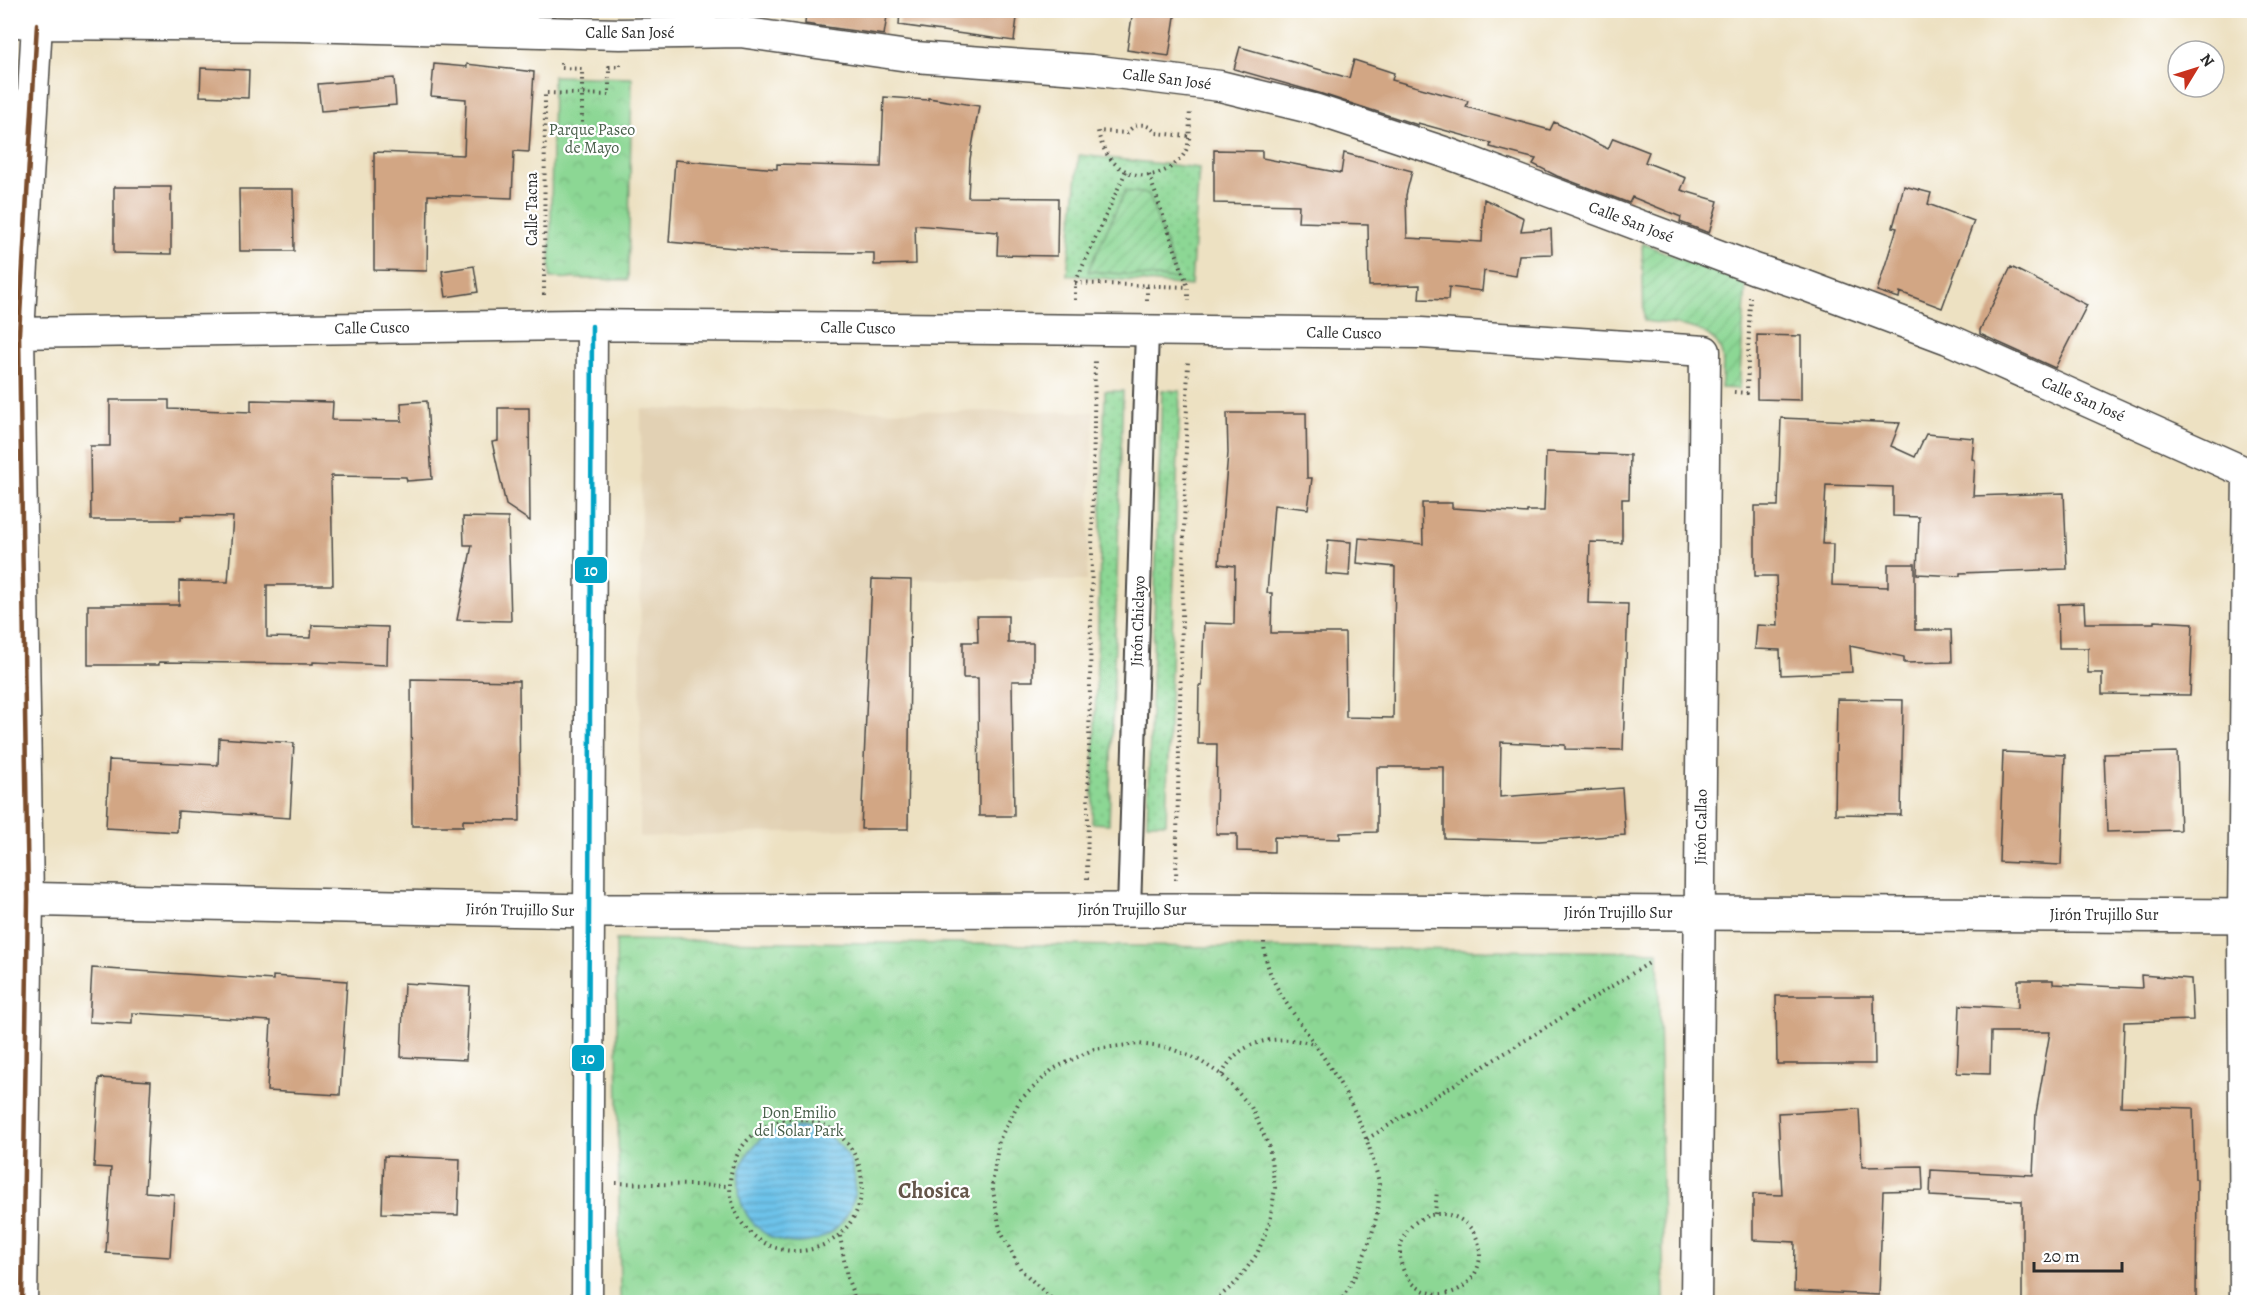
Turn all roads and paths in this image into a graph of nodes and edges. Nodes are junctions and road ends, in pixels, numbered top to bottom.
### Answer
1 (24, 23) edge
2 (582, 94) junction
3 (609, 95) dead end
4 (1190, 110) dead end
5 (582, 128) dead end
6 (1188, 136) junction
7 (1126, 171) junction
8 (1149, 175) junction
9 (1750, 291) dead end
10 (543, 326) junction
11 (592, 326) junction
12 (1095, 330) junction
13 (1147, 331) junction
14 (1189, 331) junction
15 (15, 333) edge
16 (1705, 351) joint
17 (1705, 391) junction
18 (2251, 475) edge
19 (19, 900) edge
20 (1086, 910) junction
21 (1129, 910) junction
22 (1175, 910) junction
23 (590, 911) junction
24 (1262, 911) junction
25 (1700, 913) junction
26 (2249, 916) edge
27 (1649, 963) dead end
28 (1315, 1045) junction
29 (1222, 1076) junction
30 (1367, 1139) junction
31 (588, 1184) junction
32 (729, 1186) junction
33 (1437, 1190) dead end
34 (1435, 1214) junction
35 (840, 1236) junction
36 (1434, 1294) junction
37 (22, 1302) edge
38 (587, 1302) edge
39 (856, 1302) edge
40 (1055, 1302) edge
41 (1213, 1302) edge
42 (1341, 1302) edge
43 (1441, 1302) edge
44 (1696, 1302) edge
45 (2245, 1302) edge

1 - 15 street
1 - 18 street, Calle San José
2 - 3 path
2 - 5 path
2 - 10 path, Calle Tacna
4 - 6 path
6 - 7 path
6 - 8 path
7 - 8 path
7 - 8 path
9 - 17 path
10 - 11 street, Calle Cusco
10 - 15 street, Calle Cusco
11 - 12 street, Calle Cusco
11 - 23 street
12 - 13 street, Calle Cusco
12 - 20 path
13 - 14 street, Calle Cusco
13 - 21 street, Jirón Chiclayo
14 - 16 street, Calle Cusco
14 - 22 path
15 - 19 street
16 - 17 street, Jirón Callao
17 - 25 street, Jirón Callao
18 - 26 street
19 - 23 street, Jirón Trujillo Sur
19 - 37 street
20 - 21 street, Jirón Trujillo Sur
20 - 23 street, Jirón Trujillo Sur
21 - 22 street, Jirón Trujillo Sur
22 - 24 street, Jirón Trujillo Sur
23 - 31 street
24 - 25 street, Jirón Trujillo Sur
24 - 28 path
25 - 26 street, Jirón Trujillo Sur
25 - 44 street, Jirón Callao
26 - 45 street
27 - 30 path
28 - 29 path
28 - 30 path
29 - 40 path
29 - 41 path
30 - 42 path
31 - 32 path
31 - 38 street
32 - 35 path
32 - 35 path
33 - 34 path
34 - 36 path
34 - 36 path
35 - 39 path
36 - 43 path

